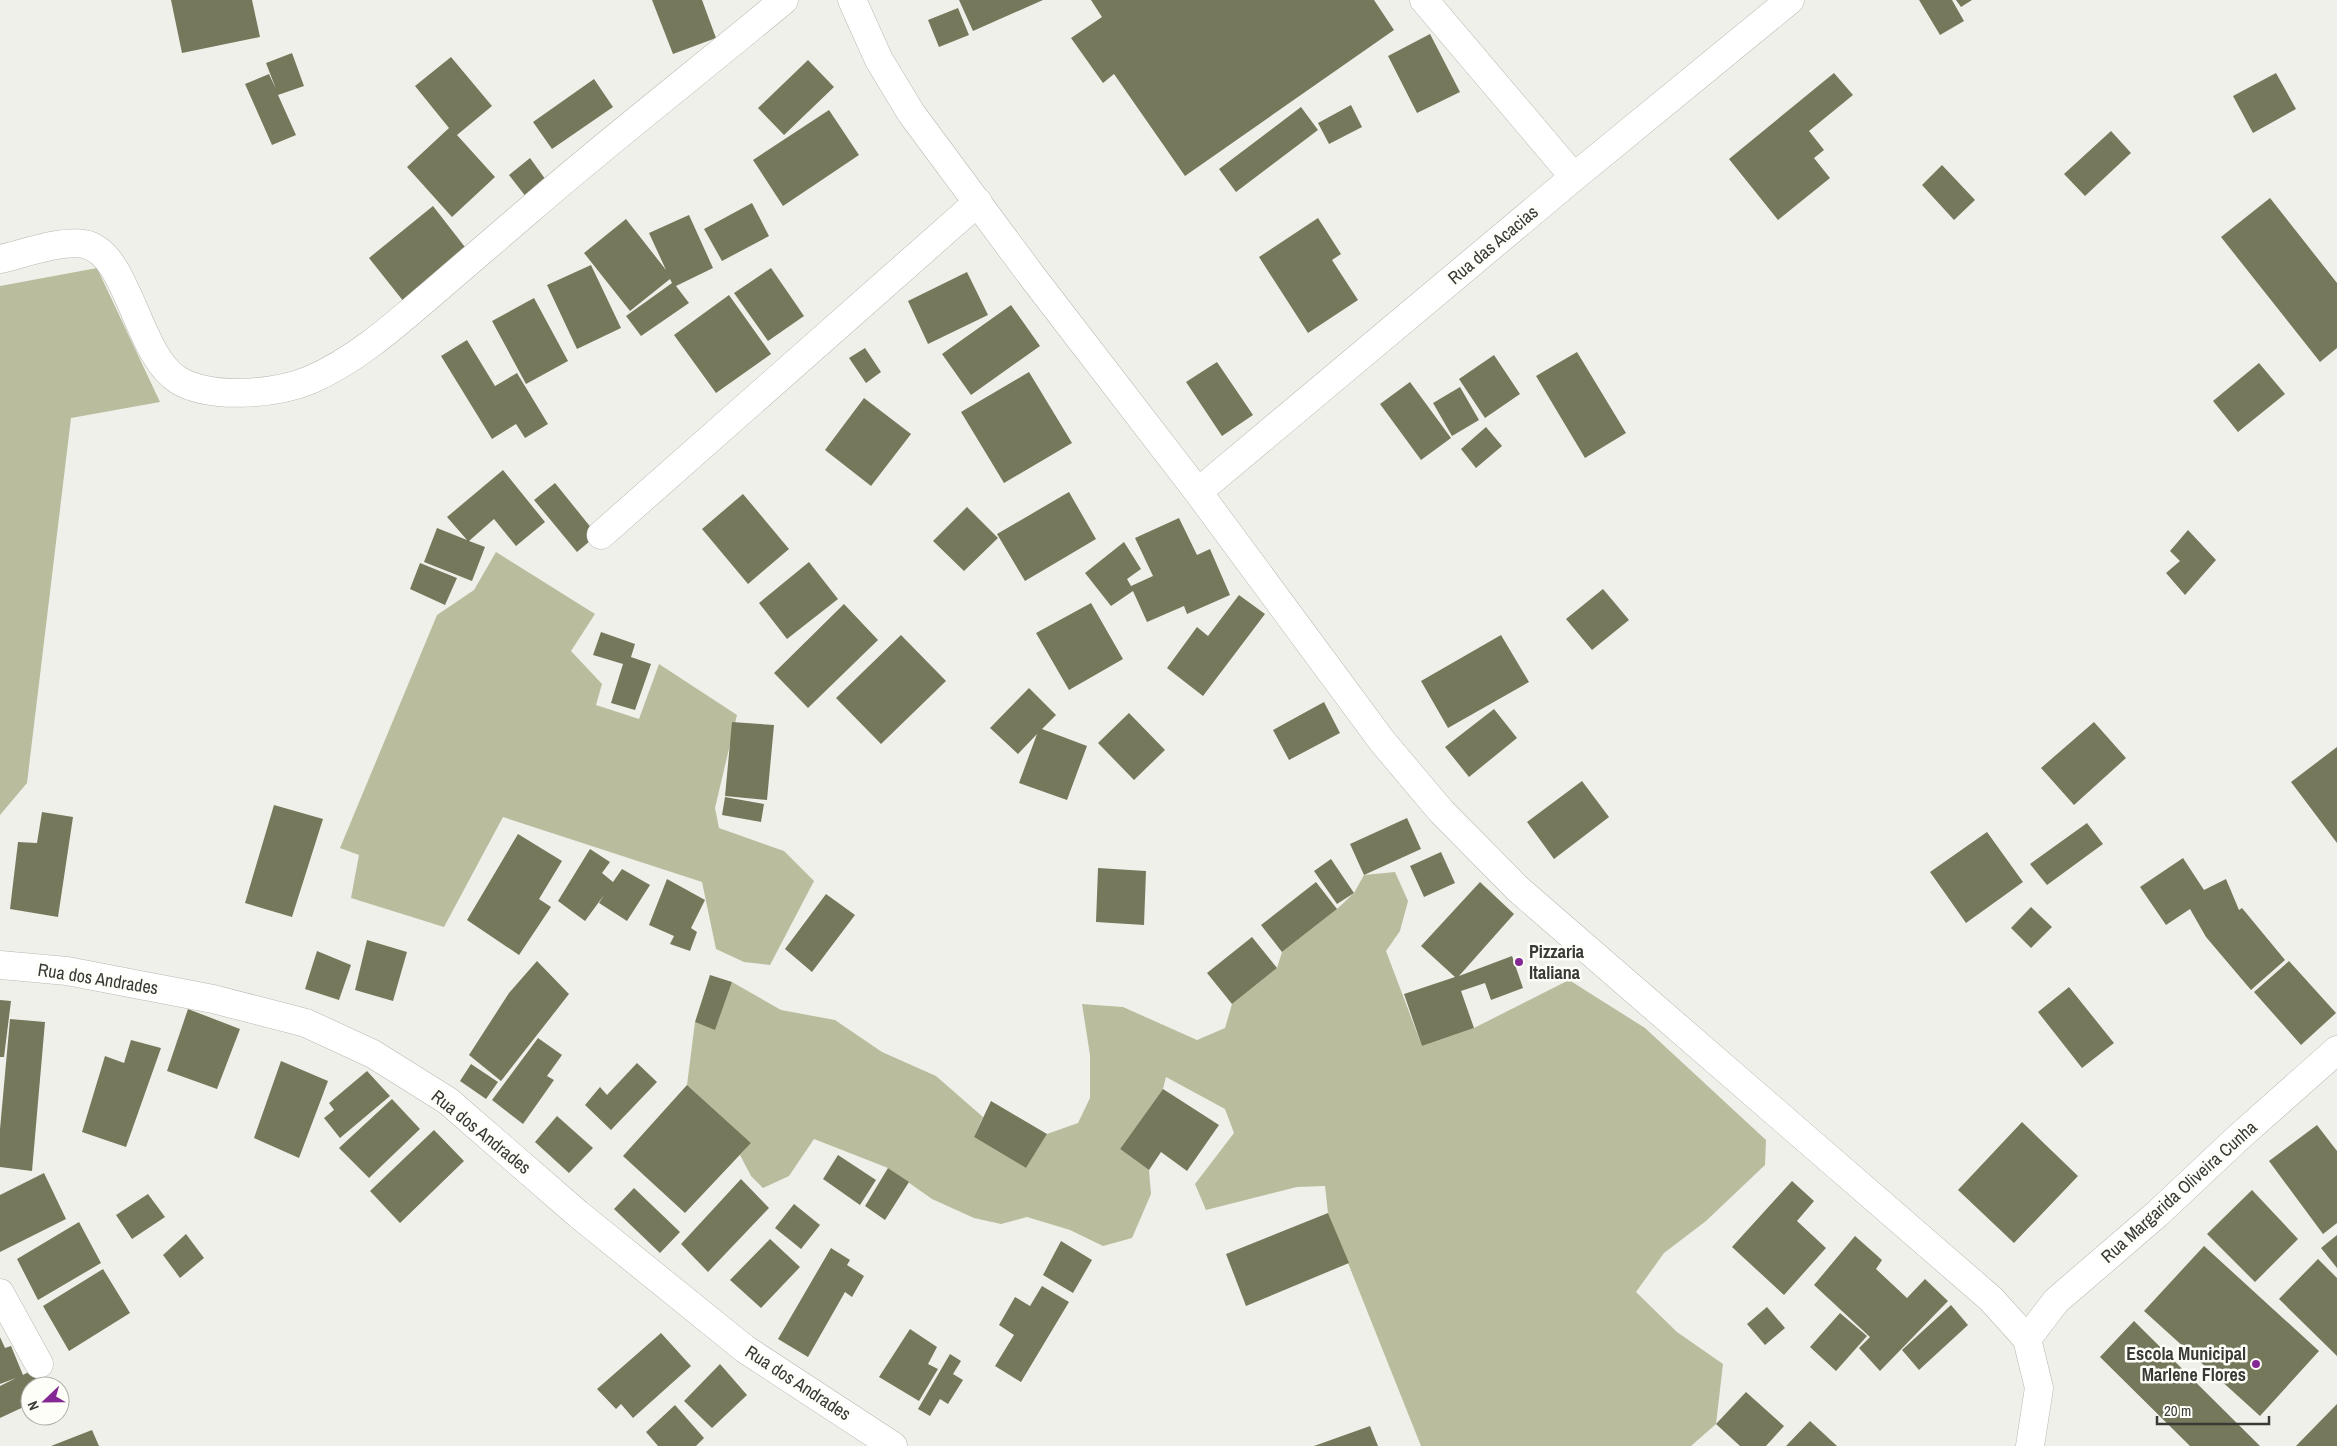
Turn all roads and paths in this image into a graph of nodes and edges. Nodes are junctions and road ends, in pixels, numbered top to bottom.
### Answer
1 (784, 0) edge
2 (852, 0) edge
3 (1424, 0) edge
4 (1790, 0) edge
5 (1574, 177) junction
6 (978, 202) junction
7 (0, 259) edge
8 (1198, 492) junction
9 (601, 535) dead end
10 (0, 965) edge
11 (2337, 1050) edge
12 (0, 1293) edge
13 (2026, 1339) junction
14 (38, 1364) dead end
15 (893, 1446) edge
16 (2030, 1446) edge

1 - 7 street
2 - 6 street
3 - 5 street
4 - 5 street, Rua das Acacias
5 - 8 street, Rua das Acacias
6 - 8 street
6 - 9 street
8 - 13 street
10 - 15 street, Rua dos Andrades
11 - 13 street, Rua Margarida Oliveira Cunha
12 - 14 street
13 - 16 street

